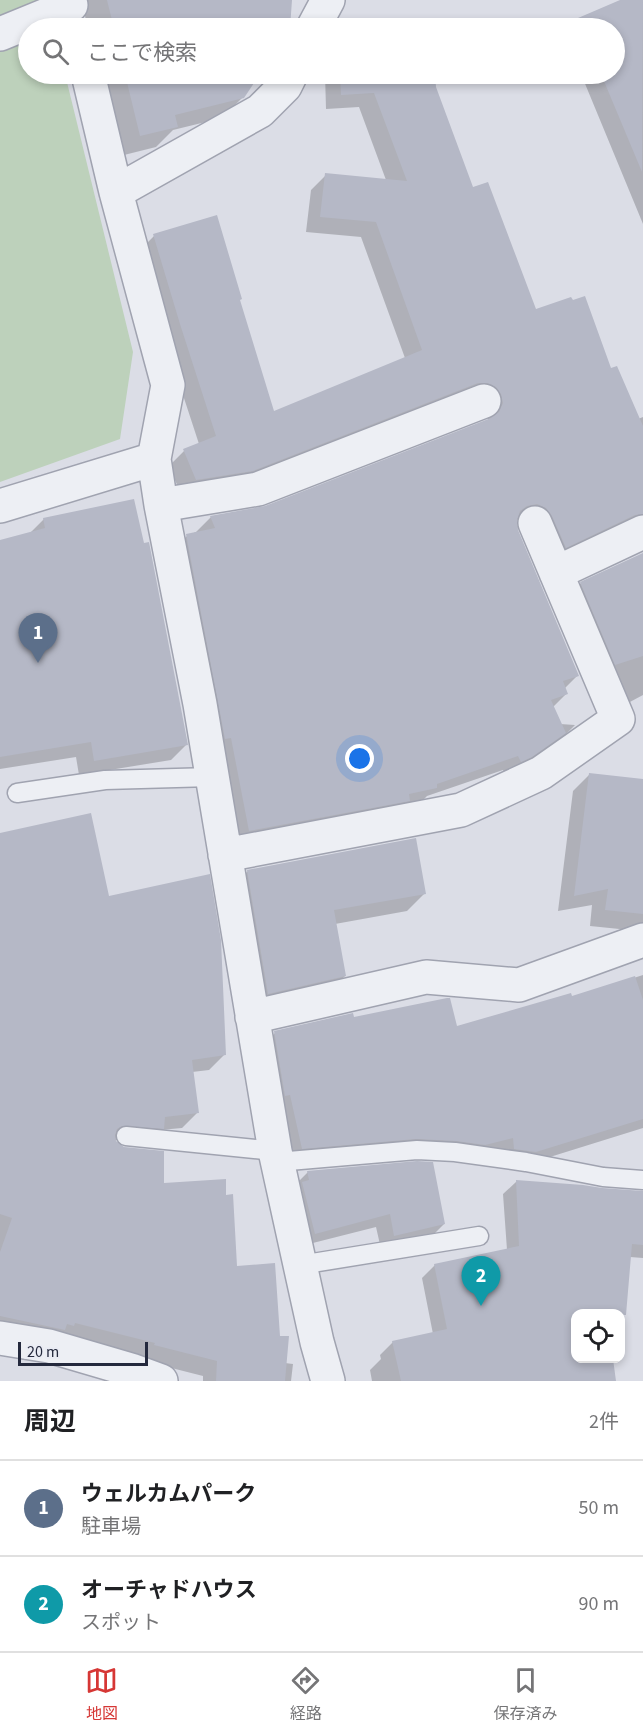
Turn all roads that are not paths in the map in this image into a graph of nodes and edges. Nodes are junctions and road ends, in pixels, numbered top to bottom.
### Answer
1 (328, 0) edge
2 (72, 11) edge
3 (50, 18) edge
4 (318, 18) edge
5 (18, 28) edge
6 (0, 34) edge
7 (89, 84) edge
8 (286, 84) edge
9 (116, 192) junction
10 (484, 401) dead end
11 (154, 459) junction
12 (160, 505) junction
13 (0, 506) edge
14 (534, 523) dead end
15 (643, 532) edge
16 (556, 573) junction
17 (212, 777) junction
18 (17, 793) dead end
19 (225, 855) junction
20 (643, 940) edge
21 (252, 1017) junction
22 (126, 1136) dead end
23 (276, 1156) junction
24 (643, 1180) edge
25 (479, 1236) dead end
26 (300, 1265) junction
27 (0, 1338) edge
28 (161, 1381) edge
29 (328, 1381) edge

1 - 4 street
2 - 3 street
5 - 6 street
7 - 9 street
8 - 9 street
9 - 11 street
10 - 12 street
11 - 12 street
11 - 13 street
12 - 17 street
14 - 16 street
15 - 16 street
16 - 19 street
17 - 18 lane
17 - 19 street
19 - 21 street
20 - 21 street
21 - 23 street
22 - 23 lane
23 - 24 lane
23 - 26 street
25 - 26 lane
26 - 29 street
27 - 28 street

